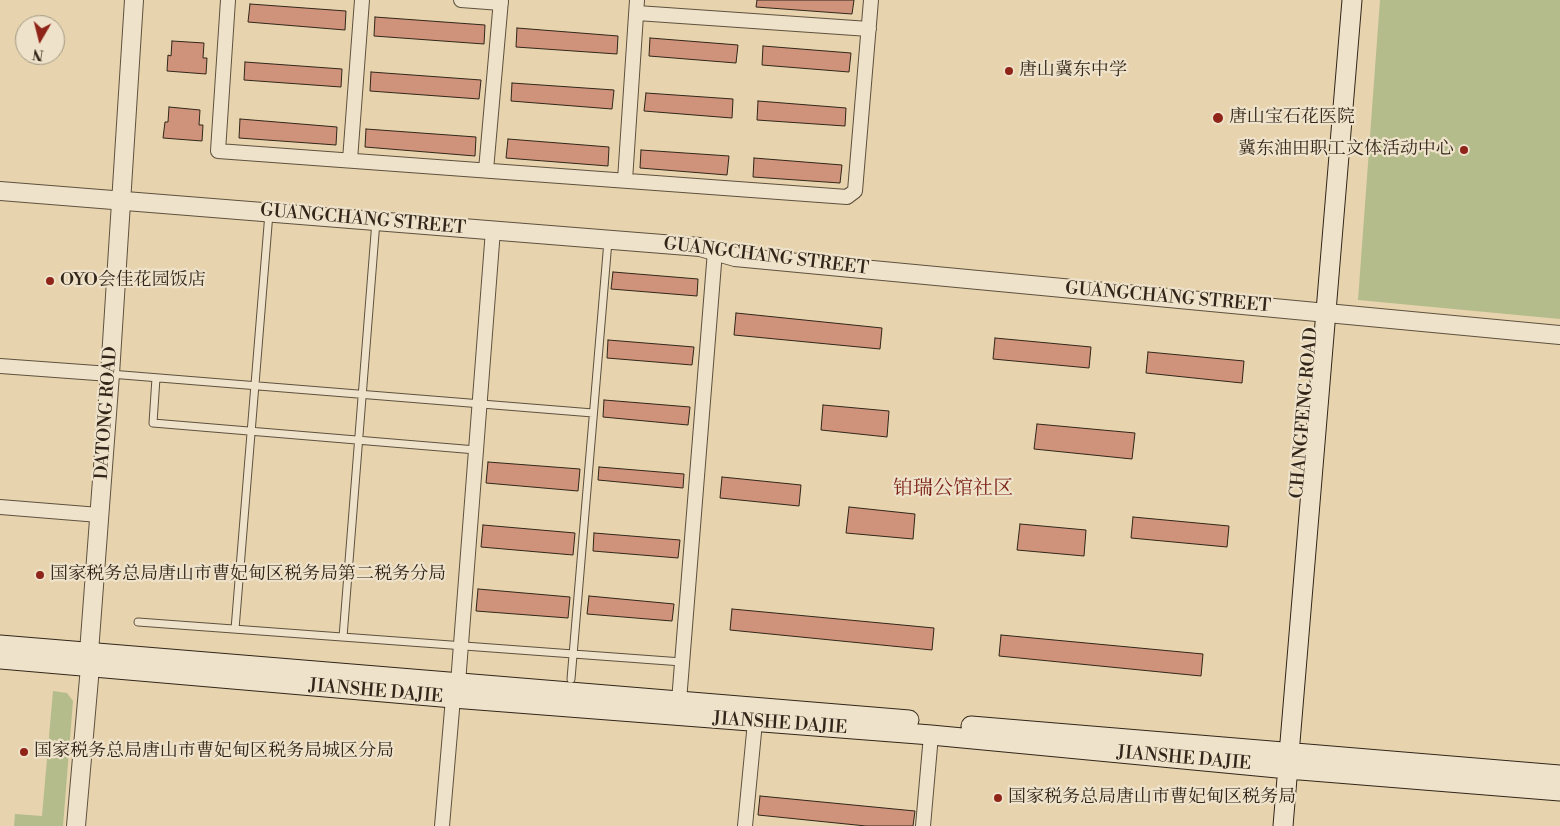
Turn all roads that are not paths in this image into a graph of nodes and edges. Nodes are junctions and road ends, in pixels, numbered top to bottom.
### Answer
1 (134, 0) edge
2 (228, 0) edge
3 (362, 0) edge
4 (461, 0) edge
5 (871, 0) edge
6 (1338, 0) edge
7 (1352, 0) edge
8 (501, 1) edge
9 (637, 7) edge
10 (869, 28) junction
11 (350, 160) junction
12 (486, 170) junction
13 (625, 180) junction
14 (0, 191) edge
15 (121, 201) junction
16 (269, 213) junction
17 (376, 221) junction
18 (494, 230) junction
19 (608, 239) junction
20 (715, 251) junction
21 (1320, 313) junction
22 (1560, 335) edge
23 (0, 366) edge
24 (110, 374) junction
25 (156, 378) junction
26 (255, 386) junction
27 (362, 394) junction
28 (480, 404) junction
29 (593, 413) junction
30 (251, 431) junction
31 (358, 440) junction
32 (476, 450) junction
33 (0, 508) edge
34 (99, 515) junction
35 (138, 622) dead end
36 (235, 629) junction
37 (343, 637) junction
38 (0, 645) edge
39 (461, 646) junction
40 (573, 654) junction
41 (0, 659) edge
42 (89, 659) junction
43 (682, 662) junction
44 (571, 679) dead end
45 (456, 691) junction
46 (679, 701) junction
47 (755, 722) junction
48 (931, 735) junction
49 (1282, 760) junction
50 (1560, 775) edge
51 (1560, 791) edge
52 (76, 826) edge
53 (442, 826) edge
54 (745, 826) edge
55 (923, 826) edge
56 (1271, 826) edge
57 (1283, 826) edge

1 - 15 street, DATONG ROAD
2 - 11 street
3 - 11 street
4 - 8 street
5 - 10 street
6 - 21 main road, CHANGFENG ROAD
7 - 21 main road
8 - 12 street
9 - 10 street
9 - 13 street
10 - 13 street
11 - 12 street
12 - 13 street
14 - 15 street, GUANGCHANG STREET
15 - 16 street, GUANGCHANG STREET
15 - 24 street, DATONG ROAD
16 - 17 street, GUANGCHANG STREET
16 - 26 lane
17 - 18 street, GUANGCHANG STREET
17 - 27 lane
18 - 19 street, GUANGCHANG STREET
18 - 28 street
19 - 20 street, GUANGCHANG STREET
19 - 29 lane
20 - 21 street, GUANGCHANG STREET
20 - 43 street
21 - 22 street, GUANGCHANG STREET
21 - 49 main road, CHANGFENG ROAD
23 - 24 street
24 - 25 lane
24 - 34 street, DATONG ROAD
25 - 26 lane
25 - 30 lane
26 - 27 lane
26 - 30 lane
27 - 28 lane
27 - 31 lane
28 - 29 lane
28 - 32 street
29 - 40 lane
30 - 31 lane
30 - 36 lane
31 - 32 lane
31 - 37 lane
32 - 39 street
33 - 34 street
34 - 42 street, DATONG ROAD
35 - 36 lane
36 - 37 lane
37 - 39 lane
38 - 42 main road, JIANSHE DAJIE
39 - 40 lane
39 - 45 street
40 - 43 lane
40 - 44 lane
41 - 42 main road, JIANSHE DAJIE
42 - 45 main road, JIANSHE DAJIE
42 - 52 street, DATONG ROAD
43 - 46 street
45 - 46 main road, JIANSHE DAJIE
45 - 47 main road, JIANSHE DAJIE
45 - 53 street
46 - 49 main road, JIANSHE DAJIE
47 - 48 main road, JIANSHE DAJIE
47 - 54 street
48 - 49 main road, JIANSHE DAJIE
48 - 55 street
49 - 50 main road, JIANSHE DAJIE
49 - 51 main road, JIANSHE DAJIE
49 - 56 main road, CHANGFENG ROAD
49 - 57 main road

